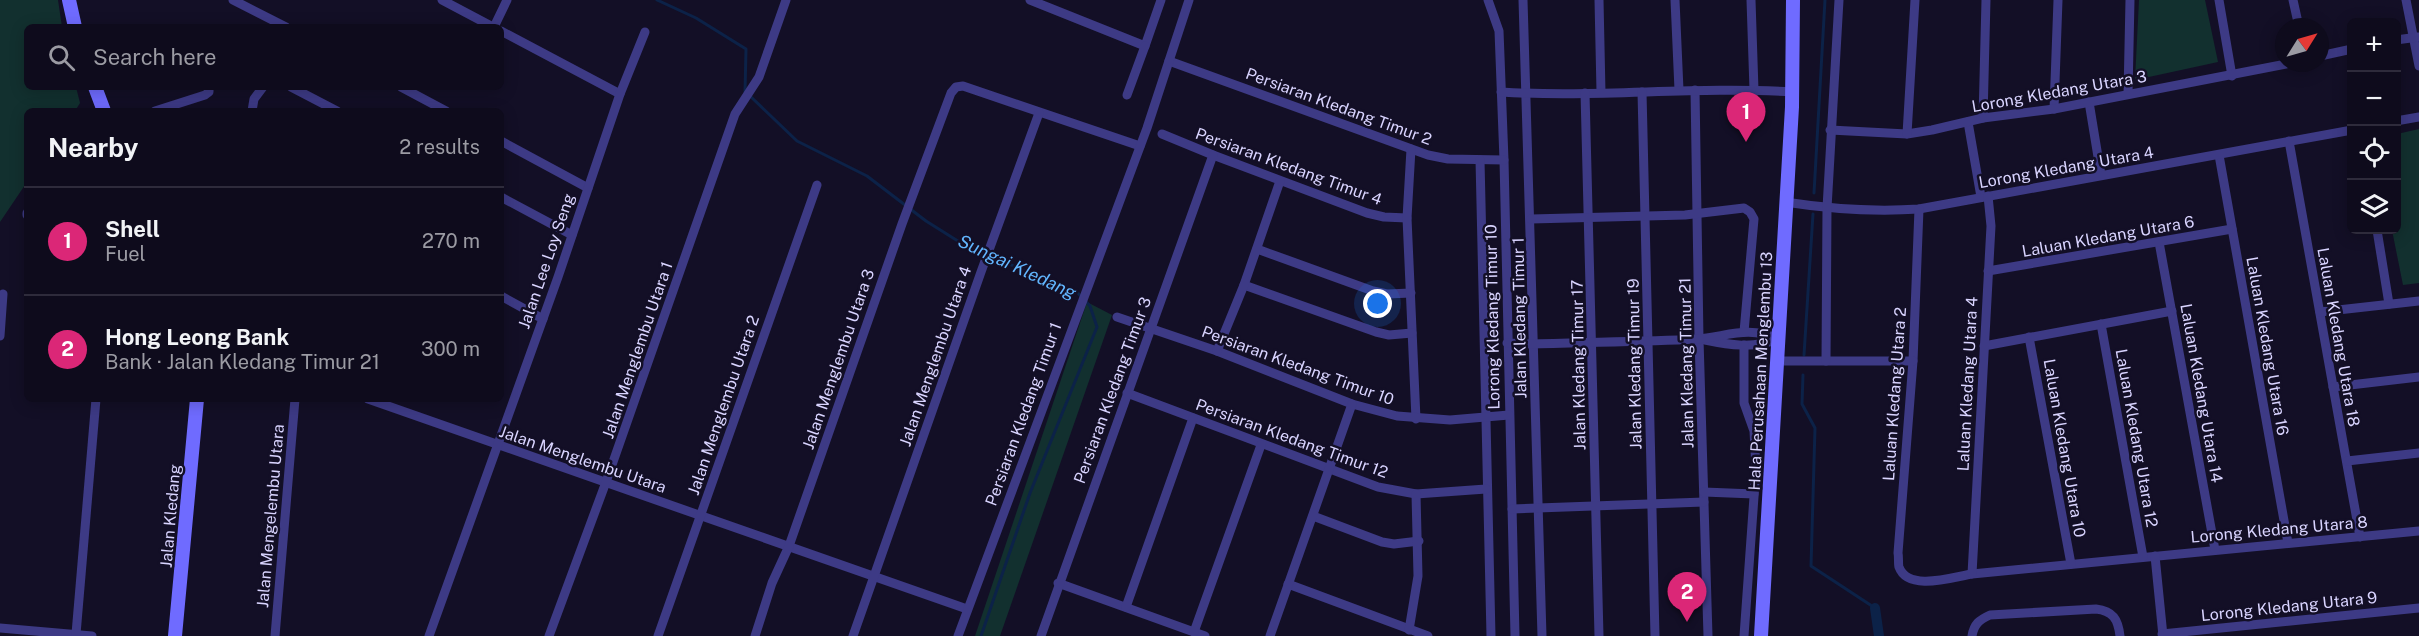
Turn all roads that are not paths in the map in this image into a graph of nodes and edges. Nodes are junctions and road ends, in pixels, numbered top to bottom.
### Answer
1 (69, 0) edge
2 (233, 0) edge
3 (442, 0) edge
4 (507, 0) edge
5 (786, 0) edge
6 (1030, 0) edge
7 (1161, 0) edge
8 (1189, 0) edge
9 (1488, 0) edge
10 (1523, 0) edge
11 (1599, 0) edge
12 (1676, 0) edge
13 (1751, 0) edge
14 (1801, 0) edge
15 (1839, 0) edge
16 (1915, 0) edge
17 (1986, 0) edge
18 (2058, 0) edge
19 (2130, 0) edge
20 (2219, 0) edge
21 (2293, 0) edge
22 (2406, 0) edge
23 (1792, 4) edge
24 (2297, 18) edge
25 (74, 24) edge
26 (280, 24) edge
27 (487, 24) edge
28 (495, 24) edge
29 (645, 32) dead end
30 (504, 33) edge
31 (2416, 38) edge
32 (2401, 40) edge
33 (1145, 46) junction
34 (2347, 50) edge
35 (2329, 54) edge
36 (1169, 61) junction
37 (2419, 66) edge
38 (2275, 67) edge
39 (2232, 76) junction
40 (96, 90) edge
41 (209, 90) edge
42 (261, 90) edge
43 (297, 90) edge
44 (407, 90) edge
45 (1679, 90) junction
46 (1695, 90) junction
47 (1754, 90) junction
48 (1501, 92) junction
49 (1601, 92) junction
50 (1642, 92) junction
51 (1793, 92) junction
52 (1527, 93) junction
53 (1585, 93) junction
54 (620, 94) junction
55 (2128, 94) junction
56 (1127, 95) dead end
57 (2089, 102) junction
58 (103, 108) edge
59 (164, 108) edge
60 (252, 108) edge
61 (331, 108) edge
62 (440, 108) edge
63 (2054, 108) junction
64 (1039, 113) junction
65 (2419, 117) edge
66 (1983, 118) junction
67 (2401, 120) edge
68 (1968, 122) junction
69 (1830, 130) junction
70 (2347, 131) edge
71 (1162, 134) dead end
72 (1906, 134) junction
73 (2289, 141) junction
74 (504, 143) edge
75 (1140, 146) junction
76 (1412, 149) junction
77 (1213, 155) junction
78 (2218, 155) junction
79 (1480, 160) junction
80 (1504, 160) junction
81 (2101, 175) junction
82 (1280, 181) junction
83 (817, 185) dead end
84 (588, 188) junction
85 (1984, 197) junction
86 (504, 199) edge
87 (1785, 202) junction
88 (1827, 208) junction
89 (1919, 210) junction
90 (1698, 213) junction
91 (1645, 216) junction
92 (1407, 218) junction
93 (1590, 218) junction
94 (1531, 219) junction
95 (2232, 229) junction
96 (2378, 234) edge
97 (572, 235) junction
98 (2159, 242) junction
99 (1257, 249) junction
100 (1988, 271) junction
101 (1244, 285) junction
102 (1411, 293) junction
103 (3, 294) dead end
104 (504, 298) edge
105 (2419, 301) edge
106 (2389, 304) junction
107 (2172, 311) junction
108 (2320, 312) junction
109 (1117, 317) dead end
110 (543, 318) junction
111 (2101, 324) junction
112 (1150, 329) junction
113 (1744, 332) junction
114 (1412, 333) junction
115 (0, 336) edge
116 (2030, 337) junction
117 (1699, 339) junction
118 (1778, 339) junction
119 (1648, 340) junction
120 (1593, 342) junction
121 (1507, 343) junction
122 (1534, 344) junction
123 (1744, 345) junction
124 (1984, 346) junction
125 (1217, 351) junction
126 (1826, 361) junction
127 (1913, 361) junction
128 (1778, 362) junction
129 (2419, 377) edge
130 (2333, 387) junction
131 (1127, 393) junction
132 (96, 402) edge
133 (197, 402) edge
134 (295, 402) edge
135 (376, 402) edge
136 (1352, 404) junction
137 (1509, 415) junction
138 (1193, 418) junction
139 (1485, 418) junction
140 (1416, 419) junction
141 (496, 445) junction
142 (1261, 445) junction
143 (2419, 453) edge
144 (2347, 461) junction
145 (1328, 470) junction
146 (606, 482) junction
147 (1486, 489) junction
148 (1416, 494) junction
149 (1754, 494) junction
150 (1704, 497) junction
151 (1652, 503) junction
152 (1595, 505) junction
153 (1539, 508) junction
154 (1512, 509) junction
155 (701, 514) junction
156 (1312, 516) junction
157 (2419, 532) edge
158 (2360, 537) junction
159 (1419, 542) junction
160 (2288, 543) junction
161 (789, 546) junction
162 (2215, 549) junction
163 (2155, 556) junction
164 (2143, 557) junction
165 (2071, 564) junction
166 (1972, 574) junction
167 (873, 576) junction
168 (1907, 578) joint
169 (1059, 583) junction
170 (1288, 584) junction
171 (1126, 607) junction
172 (2419, 608) edge
173 (967, 609) junction
174 (0, 628) edge
175 (1409, 630) junction
176 (1194, 632) junction
177 (76, 634) junction
178 (2163, 635) edge
179 (92, 636) edge
180 (178, 636) edge
181 (275, 636) edge
182 (429, 636) edge
183 (549, 636) edge
184 (658, 636) edge
185 (754, 636) edge
186 (853, 636) edge
187 (958, 636) edge
188 (1041, 636) edge
189 (1205, 636) edge
190 (1270, 636) edge
191 (1428, 636) edge
192 (1491, 636) edge
193 (1515, 636) edge
194 (1542, 636) edge
195 (1599, 636) edge
196 (1655, 636) edge
197 (1708, 636) edge
198 (1744, 636) edge
199 (1761, 636) edge
200 (1972, 636) edge
201 (2120, 636) edge

1 - 25 street
2 - 26 street
3 - 27 street
4 - 28 street
5 - 146 street, Jalan Menglembu Utara 1
6 - 33 street
7 - 33 street
8 - 36 street, Persiaran Kledang Timur 1
9 - 48 street, Lorong Kledang Timur 10
10 - 52 street, Jalan Kledang Timur 1
11 - 49 street
12 - 45 street
13 - 47 street
14 - 51 street
15 - 69 street
16 - 72 street
17 - 66 street
18 - 63 street
19 - 55 street
20 - 39 street
21 - 24 street
22 - 31 street
23 - 51 street
29 - 54 street, Jalan Lee Loy Seng
30 - 54 street
31 - 32 street
31 - 37 street
33 - 56 street
34 - 35 street
36 - 75 street, Persiaran Kledang Timur 1
36 - 76 street, Persiaran Kledang Timur 2
38 - 39 street, Lorong Kledang Utara 3
39 - 55 street, Lorong Kledang Utara 3
40 - 58 street
41 - 59 street
42 - 60 street
43 - 61 street
44 - 62 street
45 - 46 street
45 - 50 street
46 - 47 street
46 - 90 street, Jalan Kledang Timur 21
47 - 51 street
48 - 52 street
48 - 80 street, Lorong Kledang Timur 10
49 - 50 street
49 - 53 street
50 - 91 street, Jalan Kledang Timur 19
51 - 87 street, Hala Perusahaan Menglembu 13
52 - 53 street
52 - 94 street, Jalan Kledang Timur 1
53 - 93 street, Jalan Kledang Timur 17
54 - 84 street, Jalan Lee Loy Seng
55 - 57 street, Lorong Kledang Utara 3
57 - 63 street, Lorong Kledang Utara 3
57 - 81 street
63 - 66 street, Lorong Kledang Utara 3
64 - 75 street
64 - 161 street, Jalan Menglembu Utara 3
64 - 167 street, Jalan Menglembu Utara 4
65 - 67 street
66 - 68 street, Lorong Kledang Utara 3
68 - 72 street, Lorong Kledang Utara 3
68 - 85 street, Laluan Kledang Utara 4
69 - 72 street, Lorong Kledang Utara 3
69 - 88 street
70 - 73 street, Lorong Kledang Utara 4
71 - 77 street, Persiaran Kledang Timur 4
73 - 78 street, Lorong Kledang Utara 4
73 - 108 street, Laluan Kledang Utara 18
74 - 84 street
75 - 173 street, Persiaran Kledang Timur 1
76 - 79 street, Persiaran Kledang Timur 2
76 - 92 street
77 - 82 street, Persiaran Kledang Timur 4
77 - 112 street, Persiaran Kledang Timur 3
78 - 81 street, Lorong Kledang Utara 4
78 - 95 street, Laluan Kledang Utara 16
79 - 80 street, Persiaran Kledang Timur 2
79 - 139 street, Lorong Kledang Timur 10
80 - 121 street, Lorong Kledang Timur 10
81 - 85 street, Lorong Kledang Utara 4
82 - 92 street, Persiaran Kledang Timur 4
82 - 99 street
83 - 155 street, Jalan Menglembu Utara 2
84 - 97 street, Jalan Lee Loy Seng
85 - 89 street, Lorong Kledang Utara 4
85 - 100 street, Laluan Kledang Utara 4
86 - 97 street
87 - 88 street, Lorong Kledang Utara 4
87 - 118 street, Hala Perusahaan Menglembu 13
88 - 89 street, Lorong Kledang Utara 4
88 - 126 street
89 - 127 street, Laluan Kledang Utara 2
90 - 91 street
90 - 113 street
90 - 117 street, Jalan Kledang Timur 21
91 - 93 street
91 - 119 street, Jalan Kledang Timur 19
92 - 102 street
93 - 94 street
93 - 120 street, Jalan Kledang Timur 17
94 - 122 street, Jalan Kledang Timur 1
95 - 98 street, Laluan Kledang Utara 6
95 - 160 street, Laluan Kledang Utara 16
96 - 106 street
97 - 110 street, Jalan Lee Loy Seng
98 - 100 street, Laluan Kledang Utara 6
98 - 107 street, Laluan Kledang Utara 14
99 - 101 street
99 - 102 street
100 - 124 street, Laluan Kledang Utara 4
101 - 114 street
101 - 125 street
102 - 114 street
103 - 115 street
104 - 110 street
105 - 106 street
106 - 108 street
107 - 111 street
107 - 162 street, Laluan Kledang Utara 14
108 - 130 street, Laluan Kledang Utara 18
109 - 112 street, Persiaran Kledang Timur 10
110 - 141 street, Jalan Lee Loy Seng
111 - 116 street
111 - 164 street, Laluan Kledang Utara 12
112 - 125 street, Persiaran Kledang Timur 10
112 - 131 street, Persiaran Kledang Timur 3
113 - 117 street
113 - 118 street
114 - 140 street
116 - 124 street
116 - 165 street, Laluan Kledang Utara 10
117 - 119 street
117 - 123 street
117 - 150 street, Jalan Kledang Timur 21
118 - 123 street
118 - 128 street, Hala Perusahaan Menglembu 13
119 - 120 street
119 - 151 street, Jalan Kledang Timur 19
120 - 122 street
120 - 152 street, Jalan Kledang Timur 17
121 - 122 street
121 - 137 street, Lorong Kledang Timur 10
122 - 153 street, Jalan Kledang Timur 1
123 - 149 street
124 - 166 street, Laluan Kledang Utara 4
125 - 136 street, Persiaran Kledang Timur 10
126 - 127 street
126 - 128 street
127 - 168 street, Laluan Kledang Utara 2
128 - 199 street, Hala Perusahaan Menglembu 13
129 - 130 street
130 - 144 street, Laluan Kledang Utara 18
131 - 138 street, Persiaran Kledang Timur 12
131 - 169 street, Persiaran Kledang Timur 3
132 - 177 street
133 - 180 street, Jalan Kledang
134 - 181 street, Jalan Mengelembu Utara
135 - 141 street, Jalan Menglembu Utara
136 - 140 street, Persiaran Kledang Timur 10
136 - 145 street
137 - 139 street, Persiaran Kledang Timur 10
137 - 154 street, Lorong Kledang Timur 10
138 - 142 street, Persiaran Kledang Timur 12
138 - 171 street
139 - 140 street, Persiaran Kledang Timur 10
139 - 147 street, Lorong Kledang Timur 10
141 - 146 street, Jalan Menglembu Utara
141 - 182 street, Jalan Lee Loy Seng
142 - 145 street, Persiaran Kledang Timur 12
142 - 176 street
143 - 144 street
144 - 158 street, Laluan Kledang Utara 18
145 - 148 street, Persiaran Kledang Timur 12
145 - 156 street
146 - 155 street, Jalan Menglembu Utara
146 - 183 street, Jalan Menglembu Utara 1
147 - 148 street, Persiaran Kledang Timur 12
147 - 192 street, Lorong Kledang Timur 10
148 - 159 street
149 - 150 street
149 - 198 street
150 - 151 street
150 - 197 street, Jalan Kledang Timur 21
151 - 152 street
151 - 196 street, Jalan Kledang Timur 19
152 - 153 street
152 - 195 street, Jalan Kledang Timur 17
153 - 154 street
153 - 194 street, Jalan Kledang Timur 1
154 - 193 street, Lorong Kledang Timur 10
155 - 161 street, Jalan Menglembu Utara
155 - 184 street, Jalan Menglembu Utara 2
156 - 159 street
156 - 170 street
157 - 158 street, Lorong Kledang Utara 8
158 - 160 street, Lorong Kledang Utara 8
159 - 175 street
160 - 162 street, Lorong Kledang Utara 8
161 - 167 street, Jalan Menglembu Utara
161 - 185 street, Jalan Menglembu Utara 3
162 - 163 street, Lorong Kledang Utara 8
163 - 164 street, Lorong Kledang Utara 8
163 - 178 street
164 - 165 street, Lorong Kledang Utara 8
165 - 166 street, Lorong Kledang Utara 8
166 - 168 street, Lorong Kledang Utara 8
167 - 173 street, Jalan Menglembu Utara
167 - 186 street, Jalan Menglembu Utara 4
169 - 171 street
169 - 188 street, Persiaran Kledang Timur 3
170 - 175 street
170 - 190 street
171 - 176 street
172 - 178 street, Lorong Kledang Utara 9
173 - 187 street, Persiaran Kledang Timur 1
174 - 177 street
175 - 191 street
176 - 189 street
177 - 179 street
200 - 201 street

